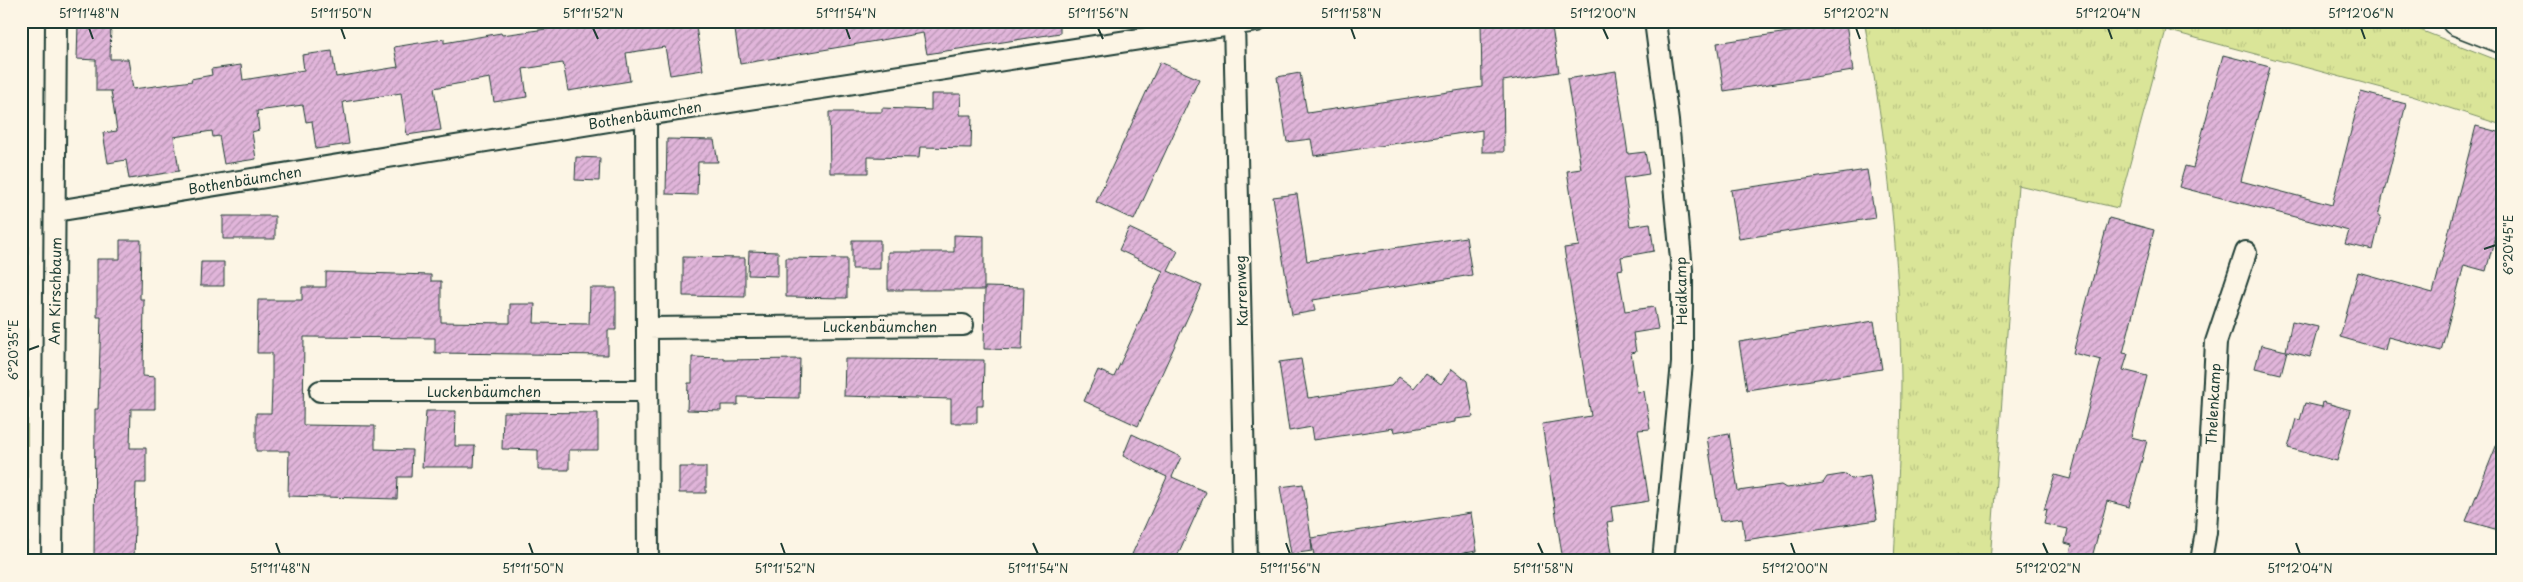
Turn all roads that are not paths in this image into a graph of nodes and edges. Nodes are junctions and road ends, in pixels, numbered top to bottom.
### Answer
1 (56, 21) edge
2 (1257, 21) edge
3 (1654, 21) edge
4 (2456, 21) edge
5 (1234, 23) edge
6 (2502, 38) edge
7 (646, 115) junction
8 (56, 211) junction
9 (2246, 252) dead end
10 (963, 325) dead end
11 (647, 328) junction
12 (320, 391) dead end
13 (647, 391) junction
14 (52, 561) edge
15 (648, 561) edge
16 (1246, 561) edge
17 (1662, 561) edge
18 (2201, 561) edge

1 - 8 street, Am Kirschbaum
2 - 5 street
3 - 17 street, Heidkamp
4 - 6 main road
5 - 7 street, Bothenbäumchen
5 - 16 street, Karrenweg
7 - 8 street, Bothenbäumchen
7 - 11 street
8 - 14 street, Am Kirschbaum
9 - 18 street, Thelenkamp
10 - 11 street, Luckenbäumchen
11 - 13 street
12 - 13 street, Luckenbäumchen
13 - 15 street

